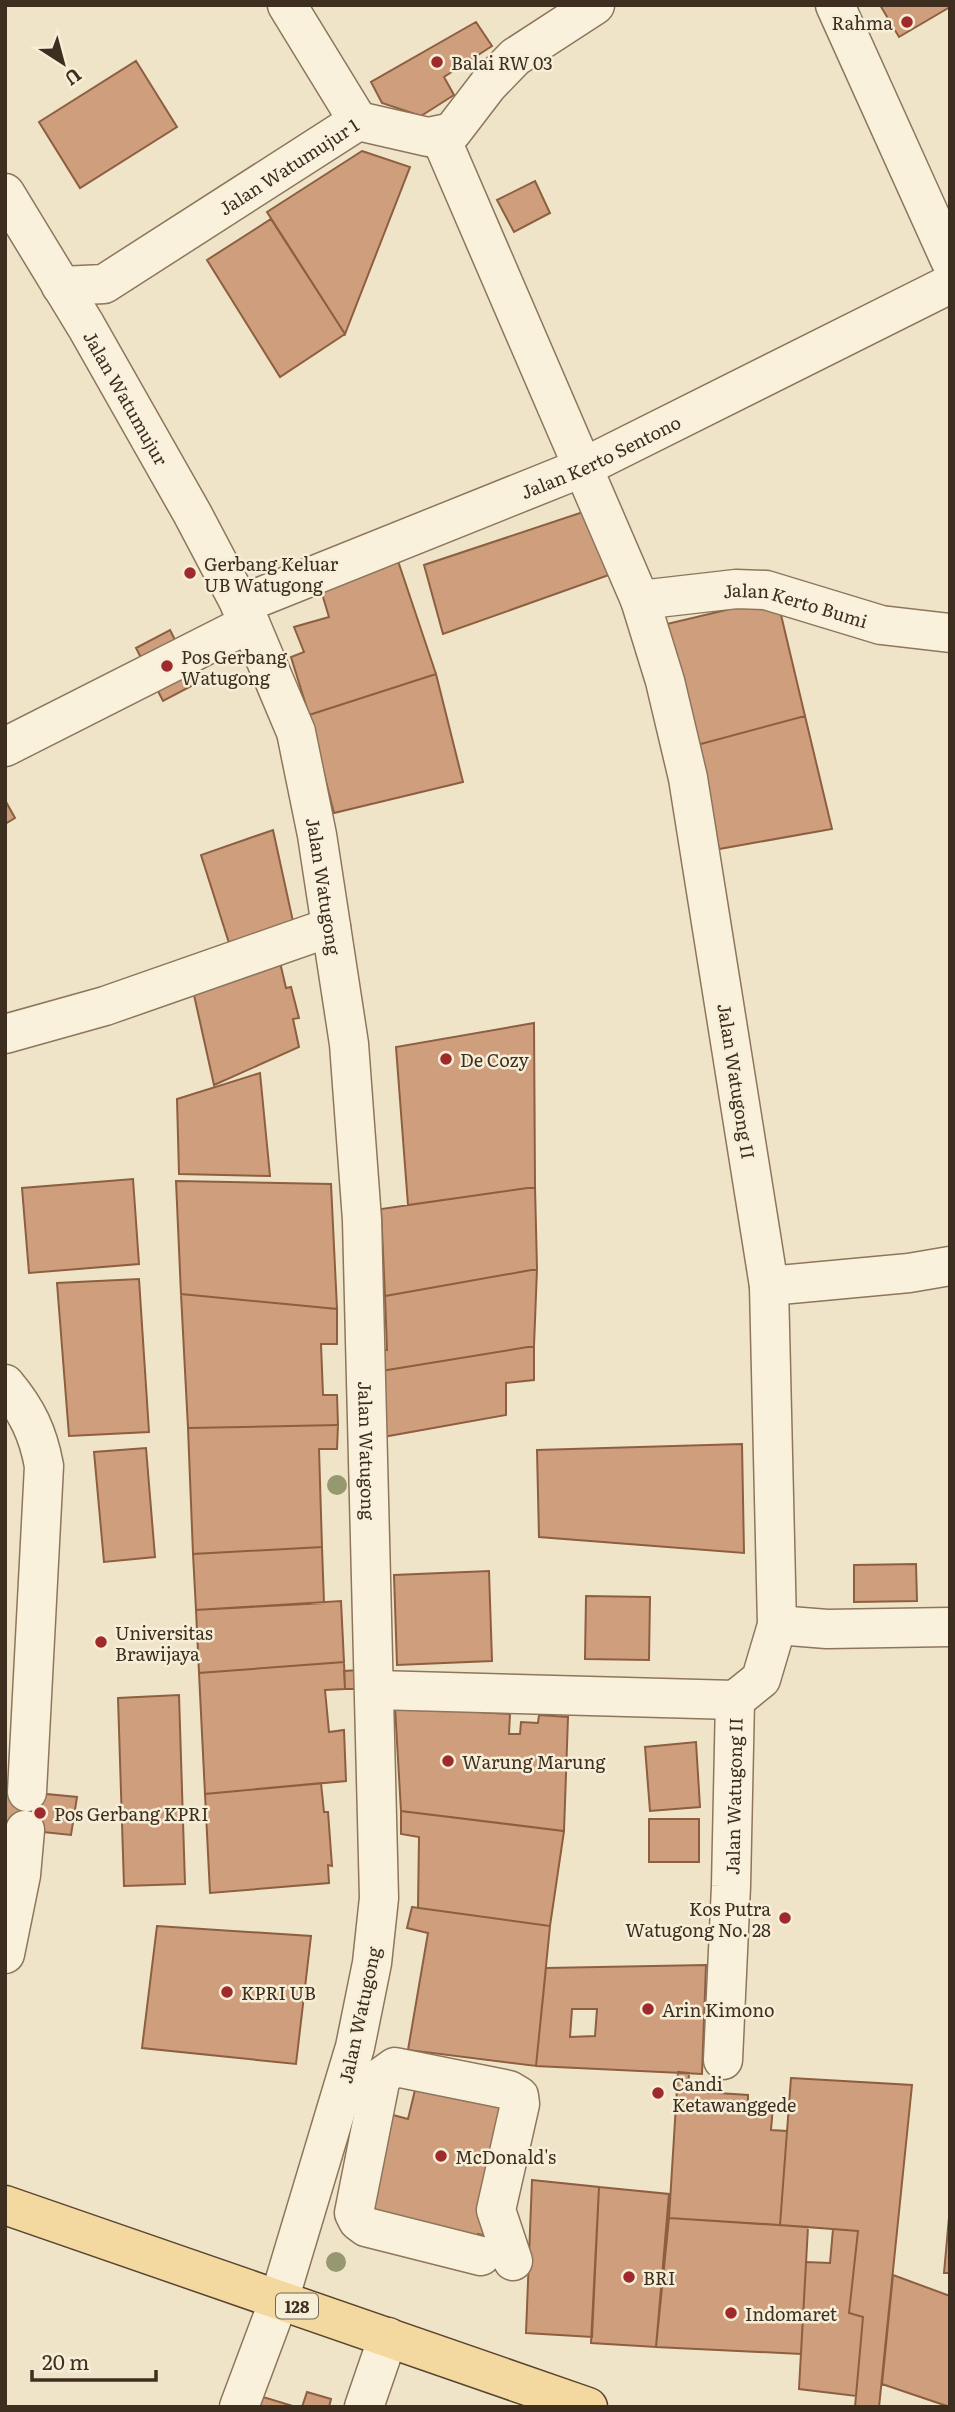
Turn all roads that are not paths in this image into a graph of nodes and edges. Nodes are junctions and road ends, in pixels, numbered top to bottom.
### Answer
1 (288, 5) edge
2 (595, 5) edge
3 (835, 5) edge
4 (358, 121) junction
5 (440, 136) junction
6 (5, 193) edge
7 (950, 260) edge
8 (104, 284) junction
9 (950, 284) edge
10 (61, 286) junction
11 (86, 326) junction
12 (584, 467) junction
13 (640, 600) junction
14 (245, 614) junction
15 (950, 633) edge
16 (5, 747) edge
17 (331, 928) junction
18 (5, 1034) edge
19 (950, 1266) edge
20 (769, 1286) junction
21 (5, 1384) edge
22 (777, 1625) junction
23 (950, 1627) edge
24 (376, 1690) junction
25 (735, 1700) junction
26 (27, 1792) dead end
27 (25, 1830) dead end
28 (13, 1873) edge
29 (5, 1954) edge
30 (723, 2060) dead end
31 (5, 2205) edge
32 (497, 2258) joint
33 (279, 2300) junction
34 (387, 2337) junction
35 (566, 2403) edge
36 (239, 2407) edge
37 (364, 2407) edge

1 - 4 street, Jalan Watumujur 1
2 - 5 street
3 - 7 street
4 - 5 street
4 - 8 street, Jalan Watumujur 1
5 - 12 street, Jalan Watugong II
6 - 10 street, Jalan Watumujur
8 - 10 street
8 - 11 street
9 - 12 street, Jalan Kerto Sentono
10 - 11 street, Jalan Watumujur
11 - 14 street, Jalan Watumujur
12 - 13 street, Jalan Watugong II
12 - 14 street, Jalan Kerto Sentono
13 - 15 street, Jalan Kerto Bumi
13 - 20 street, Jalan Watugong II
14 - 16 street, Jalan Kerto Sentono
14 - 17 street, Jalan Watugong
17 - 18 street
17 - 24 street, Jalan Watugong
19 - 20 street
20 - 22 street, Jalan Watugong II
21 - 26 street
22 - 23 street
22 - 25 street, Jalan Watugong II
24 - 25 street, Jalan Watugong II
24 - 33 street, Jalan Watugong
25 - 30 street, Jalan Watugong II
27 - 28 street
28 - 29 street
31 - 33 main road, 128
32 - 32 street
33 - 34 main road, 128
33 - 36 street, Jalan Watugong
34 - 35 main road, 128
34 - 37 street

